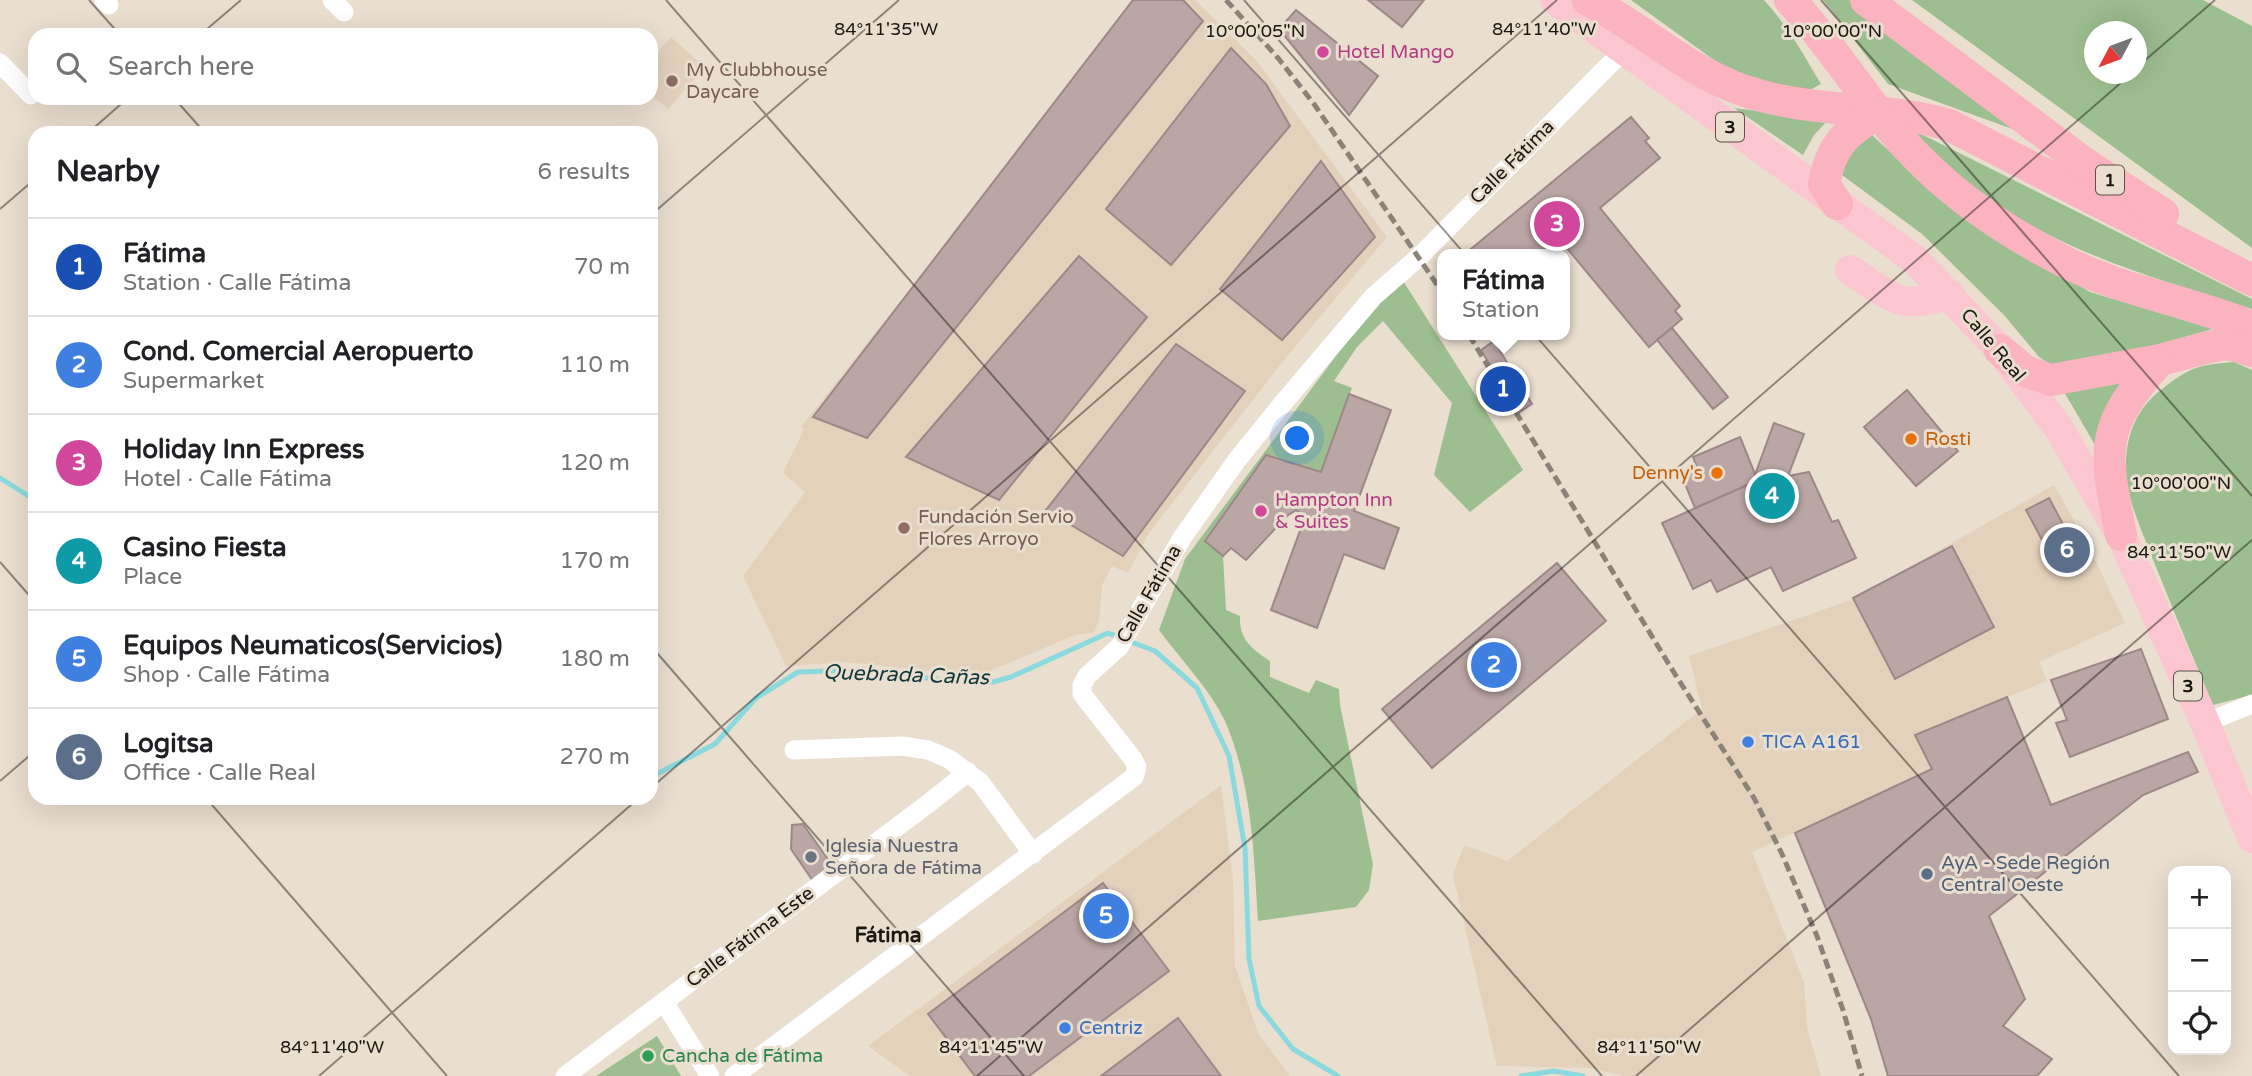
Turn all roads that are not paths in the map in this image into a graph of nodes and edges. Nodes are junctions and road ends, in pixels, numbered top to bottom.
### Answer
1 (1555, 0) edge
2 (1588, 0) edge
3 (1790, 0) edge
4 (1866, 0) edge
5 (1623, 51) junction
6 (0, 63) edge
7 (28, 92) edge
8 (1880, 112) junction
9 (1838, 204) junction
10 (1850, 270) dead end
11 (2252, 274) edge
12 (2252, 280) edge
13 (1950, 295) junction
14 (2252, 327) edge
15 (2000, 350) junction
16 (2252, 351) edge
17 (2160, 360) junction
18 (2121, 535) junction
19 (2252, 704) edge
20 (2204, 723) junction
21 (794, 750) dead end
22 (968, 772) junction
23 (2252, 838) edge
24 (1033, 854) junction
25 (664, 1002) junction
26 (565, 1076) edge
27 (710, 1076) edge
28 (734, 1076) edge

1 - 5 main road, Calle Real / 3
2 - 8 highway
3 - 8 highway
4 - 11 highway, 1
5 - 9 main road, Calle Real / 3
5 - 24 street, Calle Fátima
6 - 7 street
8 - 9 highway
8 - 12 highway
8 - 14 highway
9 - 13 main road, Calle Real / 3
10 - 13 main road
13 - 15 main road, Calle Real / 3
15 - 17 highway
15 - 18 main road, Calle Real / 3
16 - 17 highway
17 - 18 highway
18 - 20 main road, Calle Real / 3
19 - 20 street
20 - 23 main road, Calle Real / 3
21 - 22 street
22 - 24 street
22 - 25 street, Calle Fátima Este
24 - 28 street, Calle Fátima
25 - 26 street, Calle Fátima Este
25 - 27 street

